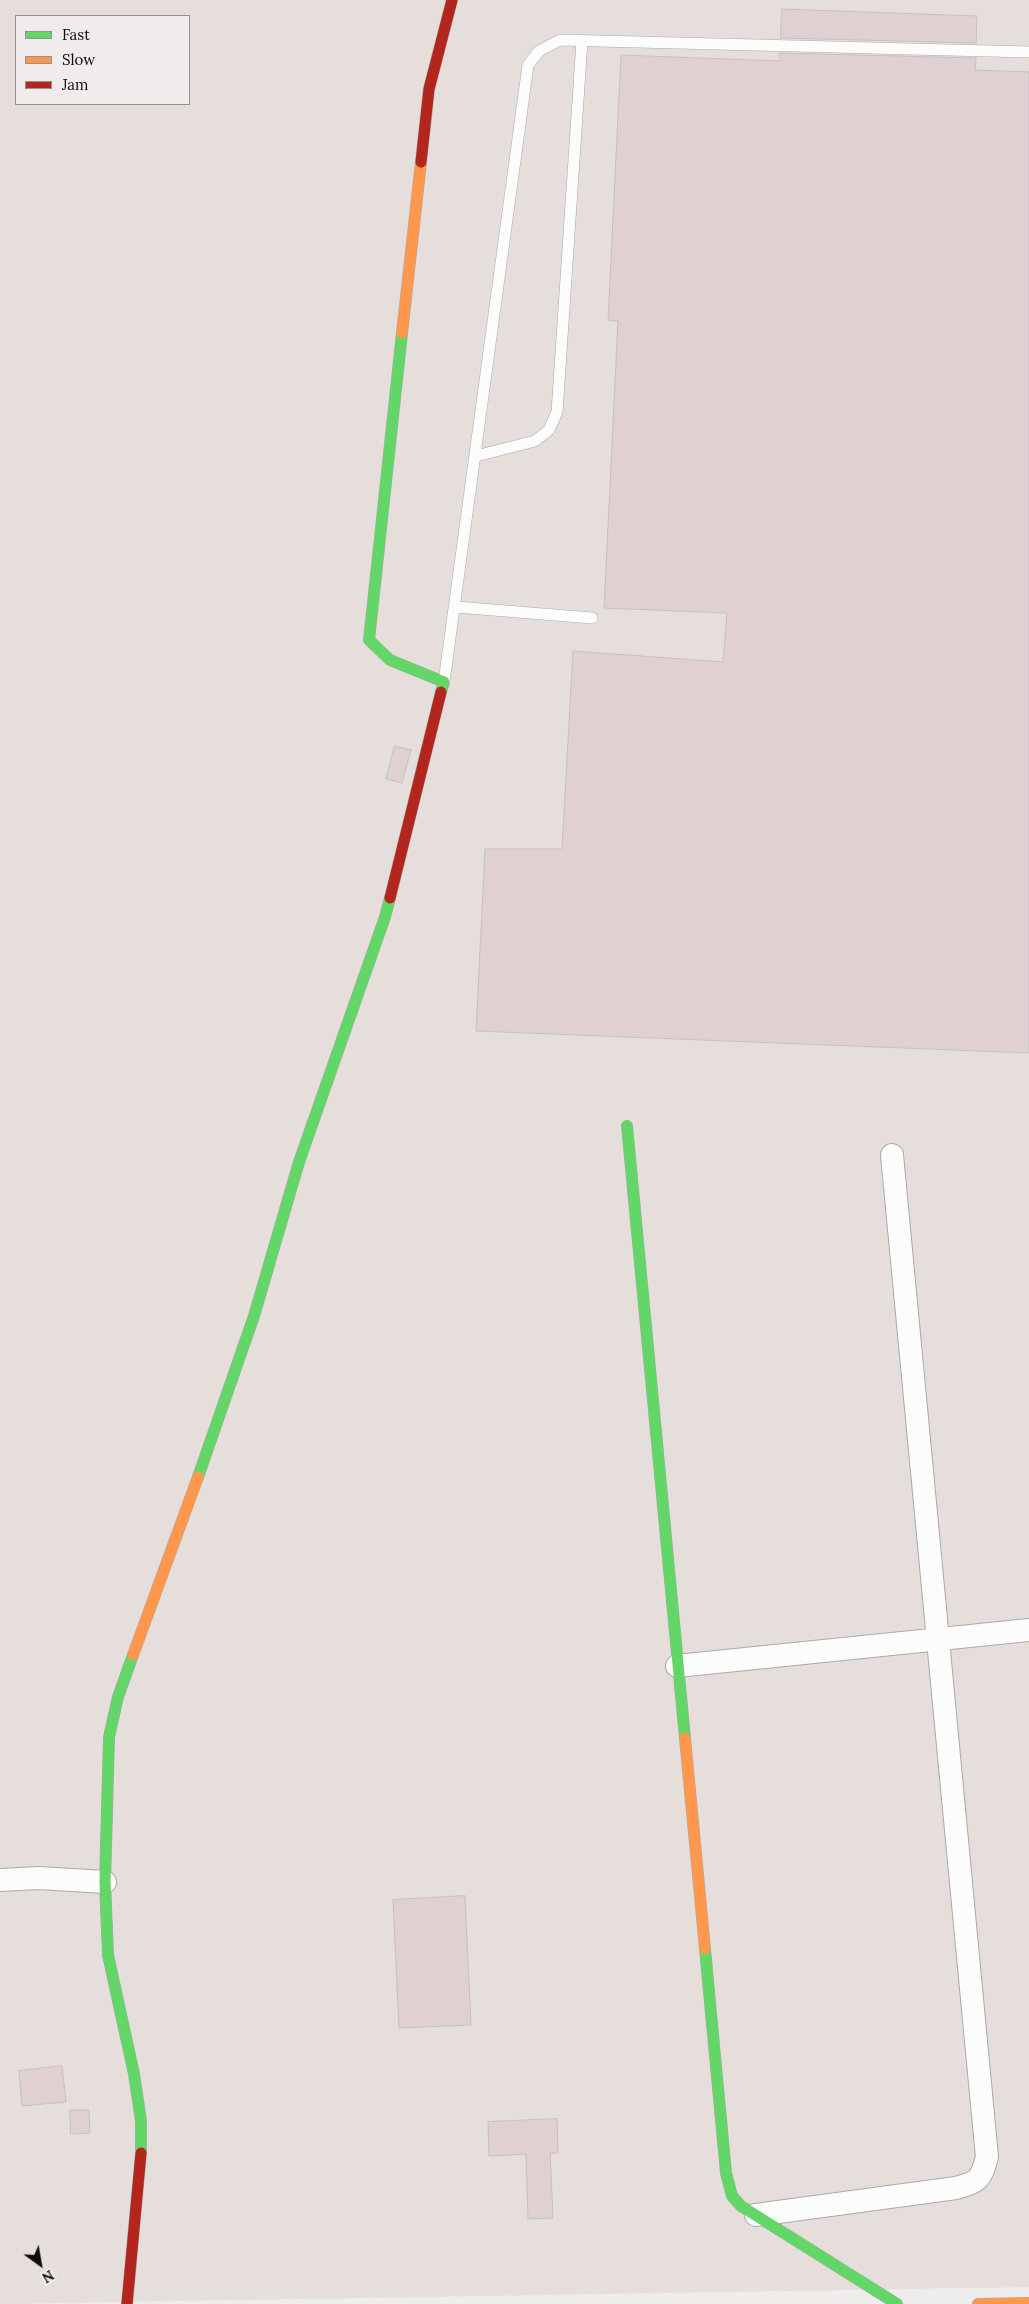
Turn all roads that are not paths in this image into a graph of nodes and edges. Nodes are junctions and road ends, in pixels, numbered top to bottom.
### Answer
1 (452, 0) edge
2 (582, 41) junction
3 (1029, 52) edge
4 (476, 456) junction
5 (456, 607) junction
6 (592, 618) dead end
7 (444, 682) junction
8 (627, 1126) dead end
9 (892, 1155) dead end
10 (1029, 1630) edge
11 (936, 1638) junction
12 (677, 1666) junction
13 (0, 1880) edge
14 (105, 1882) junction
15 (756, 2215) junction
16 (1029, 2303) edge
17 (127, 2304) edge
18 (897, 2304) edge
19 (978, 2304) edge
20 (983, 2304) edge

1 - 7 street
2 - 3 lane
2 - 4 lane
2 - 4 lane
4 - 5 lane
5 - 6 lane
5 - 7 lane
7 - 14 street
8 - 12 street
9 - 11 street
10 - 11 street
11 - 12 street
11 - 15 street
12 - 15 street
13 - 14 street
14 - 17 street
15 - 18 street
16 - 20 street
19 - 20 street

